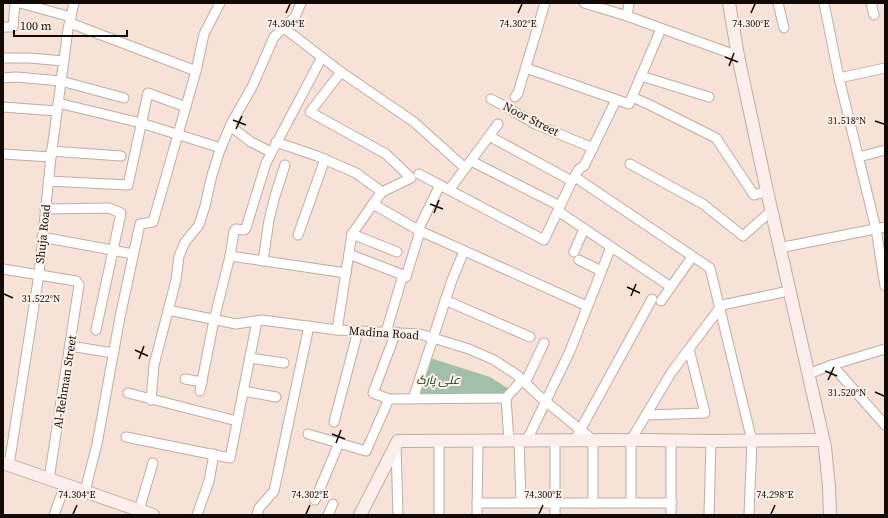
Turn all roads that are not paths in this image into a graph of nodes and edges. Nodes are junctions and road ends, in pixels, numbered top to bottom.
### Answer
1 (15, 3) edge
2 (20, 3) edge
3 (74, 3) edge
4 (220, 3) edge
5 (301, 3) edge
6 (545, 3) edge
7 (584, 3) edge
8 (629, 3) edge
9 (729, 3) edge
10 (778, 3) edge
11 (824, 3) edge
12 (871, 3) edge
13 (874, 15) dead end
14 (627, 16) junction
15 (70, 20) junction
16 (3, 27) edge
17 (284, 28) junction
18 (784, 28) dead end
19 (661, 29) junction
20 (738, 56) junction
21 (322, 57) junction
22 (3, 58) edge
23 (64, 61) junction
24 (526, 68) junction
25 (885, 68) edge
26 (196, 71) junction
27 (341, 72) junction
28 (641, 76) junction
29 (3, 78) edge
30 (839, 78) junction
31 (61, 81) junction
32 (515, 97) dead end
33 (632, 97) junction
34 (709, 97) dead end
35 (124, 98) dead end
36 (491, 99) dead end
37 (616, 100) junction
38 (57, 107) junction
39 (186, 107) junction
40 (3, 108) edge
41 (141, 123) junction
42 (498, 124) dead end
43 (230, 126) junction
44 (178, 134) junction
45 (489, 136) junction
46 (276, 142) junction
47 (221, 148) junction
48 (593, 148) junction
49 (885, 150) edge
50 (272, 152) junction
51 (3, 154) edge
52 (51, 154) junction
53 (121, 156) dead end
54 (859, 157) junction
55 (325, 159) junction
56 (468, 164) junction
57 (630, 164) dead end
58 (285, 166) dead end
59 (419, 174) dead end
60 (574, 179) junction
61 (48, 181) junction
62 (440, 185) junction
63 (449, 190) junction
64 (767, 191) junction
65 (382, 192) junction
66 (373, 204) junction
67 (45, 209) junction
68 (559, 209) junction
69 (771, 211) junction
70 (881, 228) edge
71 (584, 229) junction
72 (419, 230) junction
73 (352, 234) junction
74 (298, 235) dead end
75 (42, 237) junction
76 (611, 247) junction
77 (779, 248) junction
78 (113, 250) junction
79 (464, 251) junction
80 (397, 252) dead end
81 (574, 252) dead end
82 (133, 254) junction
83 (349, 254) junction
84 (230, 256) junction
85 (692, 257) junction
86 (579, 260) dead end
87 (263, 261) junction
88 (3, 269) edge
89 (601, 271) junction
90 (346, 273) junction
91 (38, 274) junction
92 (403, 275) junction
93 (885, 285) edge
94 (671, 287) junction
95 (789, 291) junction
96 (652, 299) dead end
97 (446, 300) junction
98 (662, 302) dead end
99 (588, 306) junction
100 (168, 310) junction
101 (719, 310) junction
102 (214, 320) junction
103 (257, 321) junction
104 (308, 326) junction
105 (96, 330) dead end
106 (337, 330) junction
107 (358, 331) junction
108 (386, 332) junction
109 (396, 332) junction
110 (530, 337) dead end
111 (433, 338) junction
112 (544, 343) dead end
113 (70, 346) junction
114 (689, 348) junction
115 (885, 349) edge
116 (113, 353) junction
117 (250, 358) junction
118 (284, 363) dead end
119 (832, 365) junction
120 (808, 374) junction
121 (185, 379) dead end
122 (524, 381) junction
123 (243, 391) junction
124 (128, 394) dead end
125 (276, 397) dead end
126 (506, 398) junction
127 (389, 399) junction
128 (413, 399) junction
129 (151, 400) junction
130 (545, 401) junction
131 (646, 415) junction
132 (237, 421) junction
133 (334, 422) dead end
134 (885, 425) edge
135 (308, 434) dead end
136 (578, 435) junction
137 (126, 437) dead end
138 (518, 440) junction
139 (593, 440) junction
140 (631, 440) junction
141 (671, 440) junction
142 (822, 440) junction
143 (439, 441) junction
144 (478, 441) junction
145 (555, 441) junction
146 (752, 441) junction
147 (712, 442) junction
148 (339, 443) junction
149 (396, 444) junction
150 (214, 454) junction
151 (153, 463) dead end
152 (6, 464) edge
153 (49, 479) junction
154 (65, 485) junction
155 (85, 491) junction
156 (315, 500) dead end
157 (631, 502) junction
158 (477, 503) junction
159 (521, 503) junction
160 (555, 503) junction
161 (593, 503) junction
162 (672, 503) junction
163 (333, 504) dead end
164 (139, 510) junction
165 (54, 515) edge
166 (153, 515) edge
167 (197, 515) edge
168 (256, 515) edge
169 (328, 515) edge
170 (360, 515) edge
171 (398, 515) edge
172 (439, 515) edge
173 (477, 515) edge
174 (555, 515) edge
175 (671, 515) edge
176 (709, 515) edge
177 (749, 515) edge
178 (830, 515) edge

1 - 16 street
2 - 15 street
3 - 15 street, Shuja Road
4 - 26 street
5 - 17 street
6 - 24 street
7 - 14 street
8 - 14 street
9 - 20 street
10 - 18 street
11 - 30 street
12 - 13 street
14 - 19 street
15 - 23 street, Shuja Road
15 - 26 street
17 - 21 street
17 - 43 street
19 - 20 street
19 - 28 street
20 - 64 street
21 - 27 street
21 - 46 street
22 - 23 street
23 - 31 street, Shuja Road
24 - 32 street
24 - 37 street
25 - 30 street
26 - 39 street
27 - 56 street
27 - 65 street
28 - 33 street
28 - 34 street
29 - 31 street
30 - 54 street
31 - 35 street
31 - 38 street, Shuja Road
33 - 37 street
33 - 64 street
36 - 48 street, Noor Street
37 - 48 street
38 - 40 street
38 - 41 street
38 - 52 street, Shuja Road
39 - 41 street
39 - 44 street
41 - 44 street
41 - 61 street
42 - 45 street
43 - 47 street
43 - 50 street
44 - 47 street
44 - 82 street
45 - 56 street
45 - 60 street
46 - 50 street
46 - 55 street
47 - 100 street
48 - 60 street
49 - 54 street
50 - 84 street
51 - 52 street
52 - 53 street
52 - 61 street, Shuja Road
54 - 70 street
55 - 65 street
55 - 74 street
56 - 63 street
56 - 68 street
57 - 69 street
58 - 87 street
59 - 62 street
60 - 68 street
60 - 85 street
61 - 67 street, Shuja Road
62 - 63 street
62 - 72 street
63 - 68 street
64 - 69 street
65 - 66 street
66 - 72 street
66 - 73 street
67 - 75 street, Shuja Road
67 - 78 street
68 - 71 street
69 - 77 street
70 - 77 street
70 - 93 street
71 - 76 street
71 - 81 street
72 - 79 street
72 - 92 street
73 - 80 street
73 - 83 street
75 - 78 street
75 - 91 street, Shuja Road
76 - 89 street
76 - 94 street
77 - 95 street
78 - 82 street
78 - 105 street
79 - 97 street
79 - 99 street
82 - 116 street
83 - 90 street
83 - 92 street
84 - 87 street
84 - 102 street
85 - 94 street
85 - 101 street
86 - 89 street
87 - 90 street
88 - 91 street
89 - 99 street
90 - 106 street
91 - 113 street, Al-Rehman Street
91 - 152 street, Shuja Road
92 - 108 street
94 - 98 street
95 - 101 street
95 - 120 street
96 - 136 street
97 - 110 street
97 - 111 street
99 - 130 street
100 - 102 street, Madina Road
100 - 129 street
101 - 114 street
101 - 146 street
102 - 103 street, Madina Road
102 - 121 street
103 - 104 street, Madina Road
103 - 117 street
104 - 106 street, Madina Road
104 - 168 street
106 - 107 street, Madina Road
107 - 108 street, Madina Road
107 - 133 street
108 - 109 street, Madina Road
109 - 111 street, Madina Road
109 - 127 street
111 - 122 street, Madina Road
111 - 128 street
112 - 122 street
113 - 116 street
113 - 153 street, Al-Rehman Street
114 - 131 street
114 - 131 street
115 - 119 street
116 - 155 street
117 - 118 street
117 - 123 street
119 - 120 street
119 - 134 street
120 - 142 street
122 - 126 street
122 - 130 street, Madina Road
123 - 125 street
123 - 132 street
124 - 129 street
126 - 128 street
126 - 138 street
127 - 128 street
127 - 148 street
129 - 132 street
130 - 136 street, Madina Road
130 - 138 street
131 - 140 street
132 - 150 street
135 - 148 street
136 - 139 street
136 - 145 street
137 - 150 street
138 - 144 street
138 - 145 street
138 - 159 street
139 - 140 street
139 - 161 street
140 - 141 street
140 - 157 street
141 - 147 street
141 - 162 street
142 - 146 street
142 - 178 street
143 - 144 street
143 - 149 street
143 - 172 street
144 - 158 street
145 - 160 street
146 - 147 street
146 - 177 street
147 - 176 street
148 - 156 street
149 - 170 street
149 - 171 street
150 - 167 street
151 - 164 street
152 - 153 street
153 - 154 street
154 - 155 street
154 - 165 street
155 - 164 street
157 - 161 street
157 - 162 street
158 - 159 street
158 - 173 street
159 - 160 street
160 - 161 street
160 - 174 street
162 - 175 street
163 - 169 street
164 - 166 street

